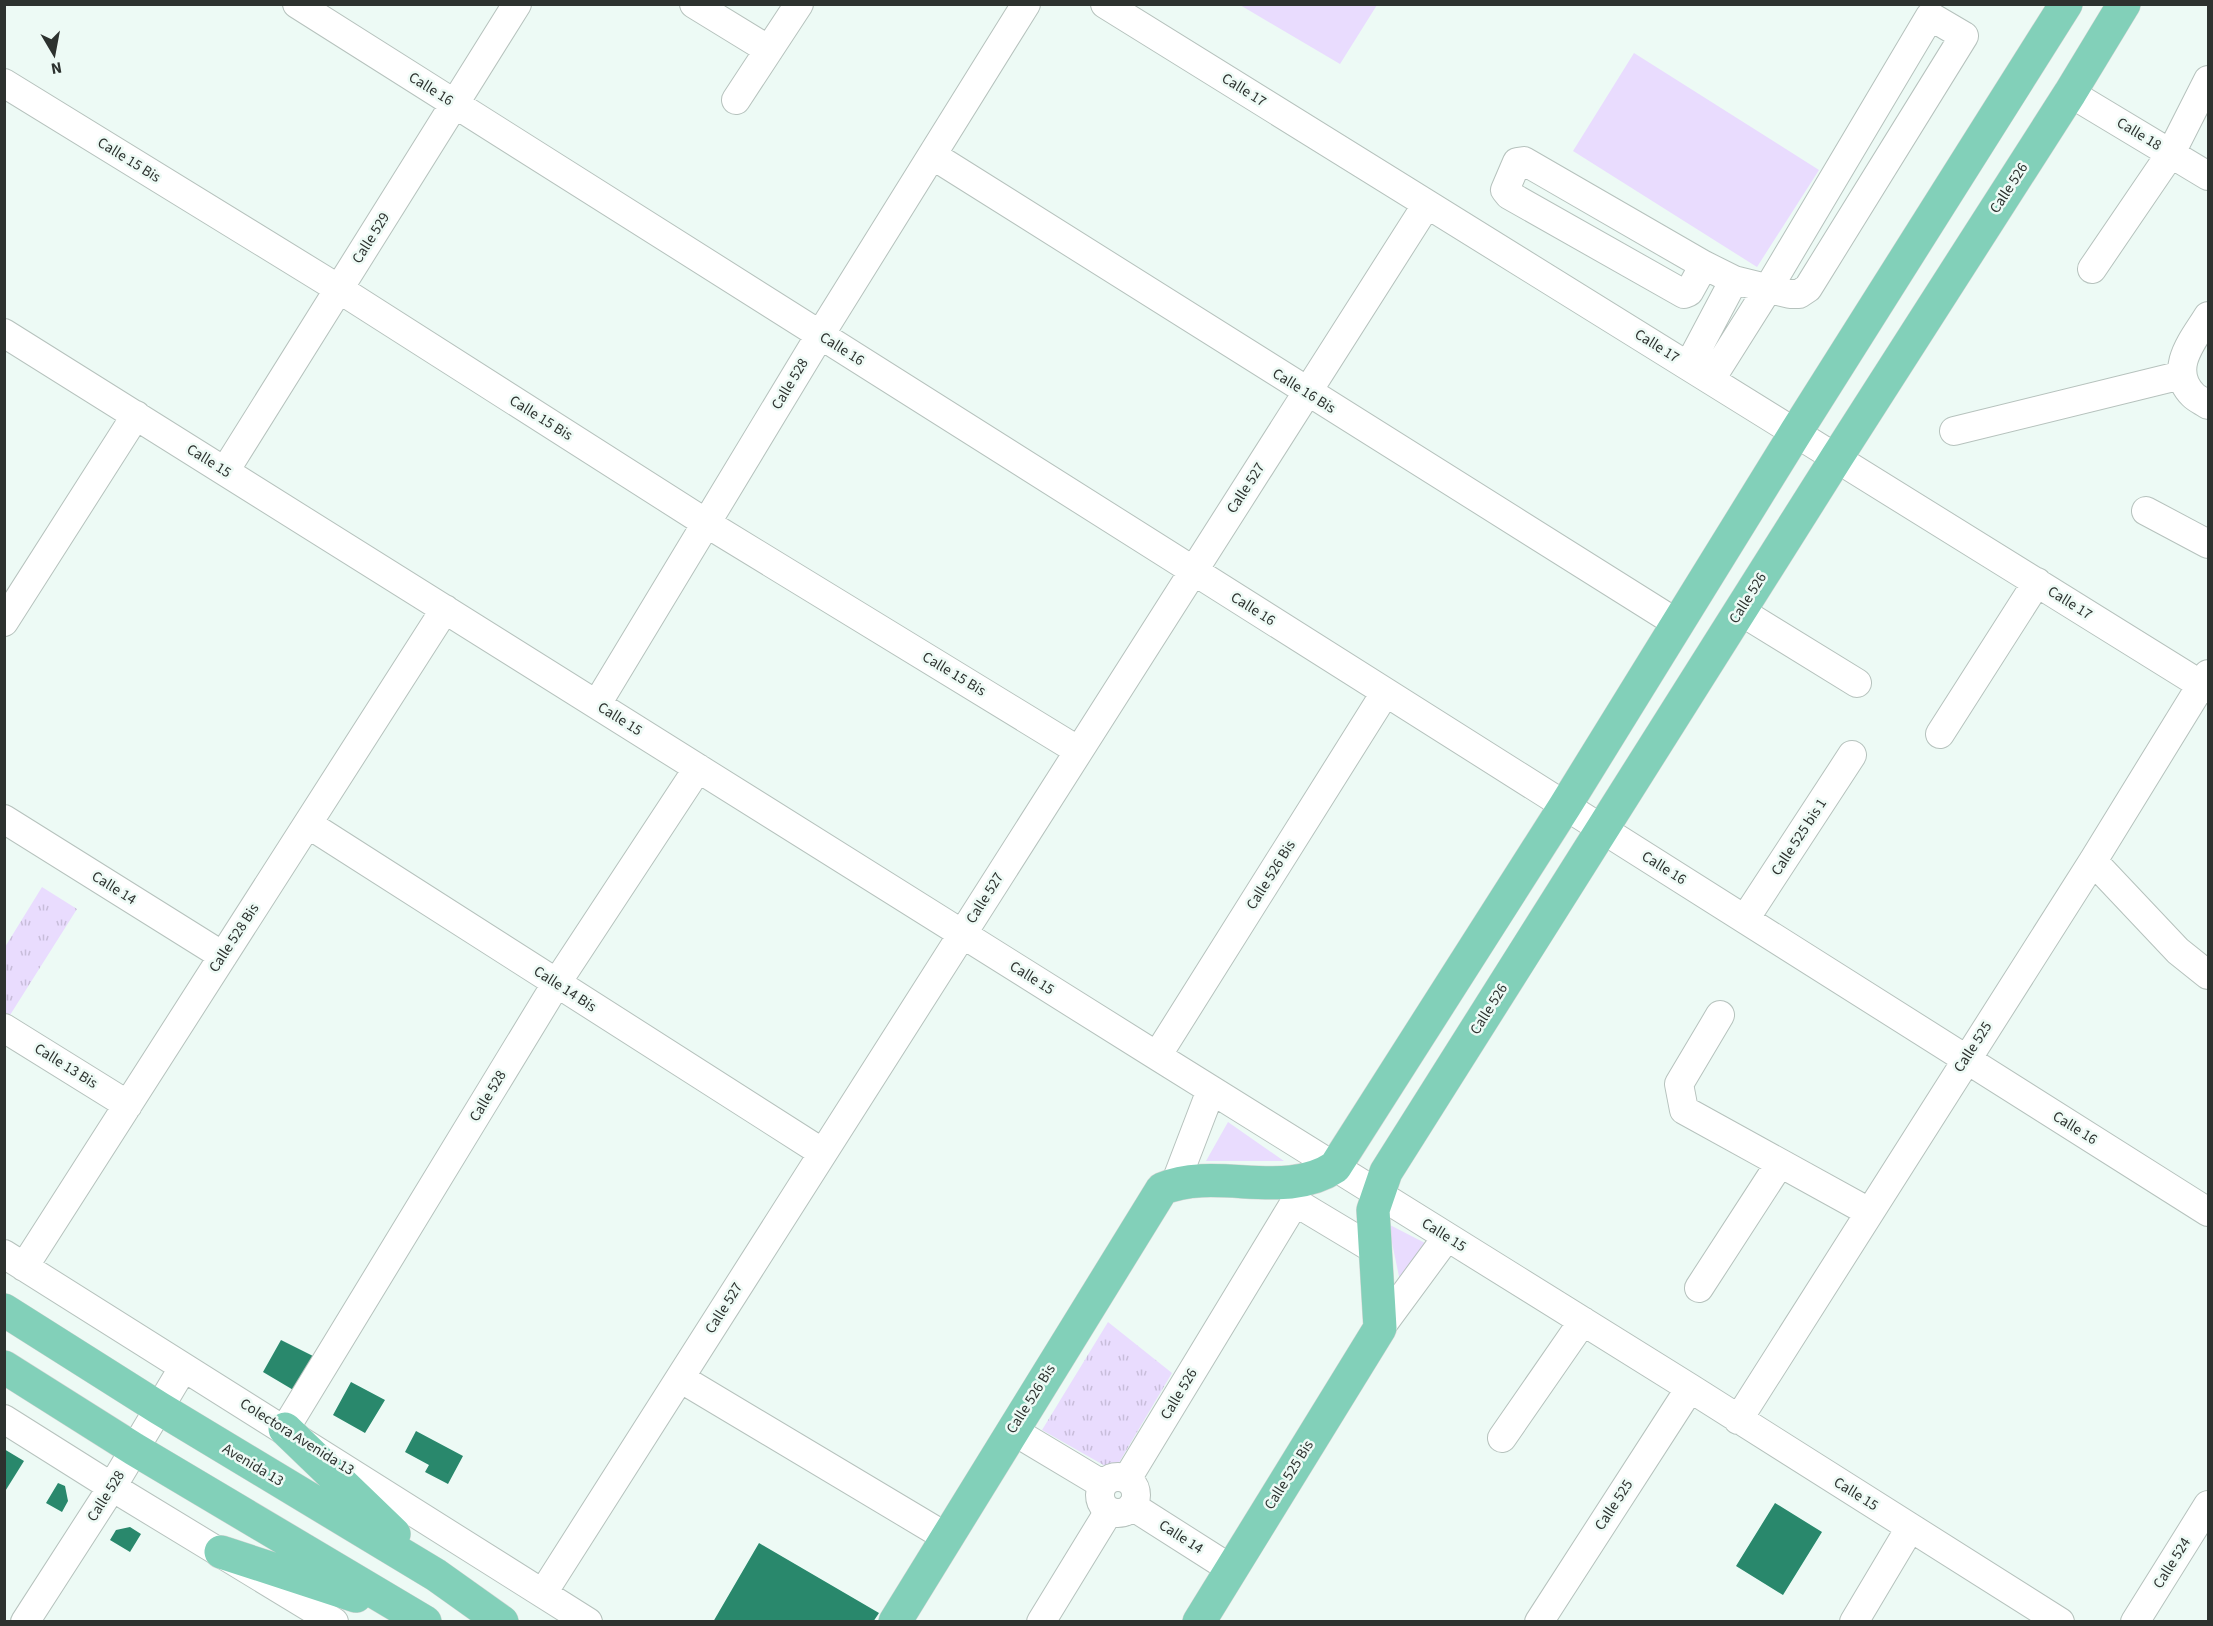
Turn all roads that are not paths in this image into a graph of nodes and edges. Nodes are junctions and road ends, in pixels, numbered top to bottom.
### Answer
1 (297, 4) edge
2 (517, 4) edge
3 (694, 4) edge
4 (799, 4) edge
5 (1026, 4) edge
6 (1106, 4) edge
7 (2066, 4) edge
8 (2124, 4) edge
9 (769, 51) junction
10 (2208, 80) edge
11 (4, 83) edge
12 (2070, 93) junction
13 (736, 100) dead end
14 (455, 104) junction
15 (2171, 153) junction
16 (932, 155) junction
17 (2208, 176) edge
18 (1427, 204) junction
19 (1704, 266) junction
20 (2092, 270) dead end
21 (1734, 280) junction
22 (1769, 287) junction
23 (339, 289) junction
24 (2208, 316) edge
25 (4, 333) edge
26 (820, 335) junction
27 (1700, 372) junction
28 (2181, 375) junction
29 (1307, 393) junction
30 (2208, 405) edge
31 (136, 415) junction
32 (1954, 431) dead end
33 (1796, 432) junction
34 (1837, 457) junction
35 (225, 471) junction
36 (2146, 511) dead end
37 (706, 523) junction
38 (2208, 544) edge
39 (1194, 571) junction
40 (2037, 582) junction
41 (445, 609) junction
42 (1740, 611) junction
43 (4, 622) edge
44 (1678, 624) junction
45 (1857, 683) dead end
46 (2206, 683) edge
47 (1385, 693) junction
48 (597, 704) junction
49 (1940, 734) dead end
50 (1079, 751) junction
51 (1852, 755) dead end
52 (698, 768) junction
53 (1565, 806) junction
54 (4, 819) edge
55 (308, 824) junction
56 (1603, 830) junction
57 (2093, 861) junction
58 (1744, 919) junction
59 (963, 934) junction
60 (223, 956) junction
61 (2208, 975) edge
62 (556, 984) junction
63 (1720, 1015) dead end
64 (4, 1028) edge
65 (1157, 1056) junction
66 (1966, 1059) junction
67 (1212, 1090) junction
68 (128, 1105) junction
69 (823, 1153) junction
70 (1780, 1163) junction
71 (1335, 1167) junction
72 (1175, 1184) junction
73 (1293, 1192) junction
74 (1378, 1194) junction
75 (1869, 1212) junction
76 (2208, 1212) edge
77 (1447, 1237) junction
78 (1375, 1250) junction
79 (14, 1261) edge
80 (1699, 1288) dead end
81 (4, 1310) edge
82 (1583, 1322) junction
83 (1380, 1328) junction
84 (4, 1367) edge
85 (183, 1368) junction
86 (680, 1378) junction
87 (1690, 1388) junction
88 (159, 1408) junction
89 (4, 1419) edge
90 (1738, 1420) junction
91 (285, 1429) junction
92 (1012, 1430) junction
93 (1502, 1438) dead end
94 (134, 1449) junction
95 (112, 1487) junction
96 (1118, 1495) junction
97 (2208, 1504) edge
98 (1910, 1527) junction
99 (946, 1537) junction
100 (221, 1552) junction
101 (1231, 1569) junction
102 (436, 1575) junction
103 (543, 1593) junction
104 (421, 1619) edge
105 (25, 1622) edge
106 (334, 1622) edge
107 (502, 1622) edge
108 (588, 1622) edge
109 (895, 1622) edge
110 (1041, 1622) edge
111 (1199, 1622) edge
112 (1539, 1622) edge
113 (1854, 1622) edge
114 (2060, 1622) edge
115 (2136, 1622) edge

1 - 14 street, Calle 16
2 - 14 street, Calle 529
3 - 9 street
4 - 9 street
5 - 16 street, Calle 528
6 - 18 street, Calle 17
7 - 33 main road
8 - 12 main road, Calle 526
9 - 13 street
10 - 15 street
11 - 23 street, Calle 15 Bis
12 - 15 street, Calle 18
12 - 34 main road, Calle 526
14 - 23 street, Calle 529
14 - 26 street, Calle 16
15 - 17 street, Calle 18
15 - 20 street
16 - 26 street, Calle 528
16 - 29 street, Calle 16 Bis
18 - 27 street, Calle 17
18 - 29 street, Calle 527
19 - 19 street
19 - 21 street
21 - 22 street
21 - 27 street
22 - 22 street
22 - 27 street
23 - 35 street, Calle 529
23 - 37 street, Calle 15 Bis
24 - 28 street
25 - 31 street, Calle 15
26 - 37 street, Calle 528
26 - 39 street, Calle 16
27 - 33 street, Calle 17
28 - 30 street
28 - 32 street
29 - 39 street, Calle 527
29 - 44 street, Calle 16 Bis
31 - 35 street, Calle 15
31 - 43 street
33 - 34 street, Calle 17
33 - 44 main road
34 - 40 street, Calle 17
34 - 42 main road, Calle 526
35 - 41 street, Calle 15
36 - 38 street
37 - 48 street, Calle 528
37 - 50 street, Calle 15 Bis
39 - 47 street, Calle 16
39 - 50 street, Calle 527
40 - 46 street, Calle 17
40 - 49 street
41 - 48 street, Calle 15
41 - 55 street, Calle 528 Bis
42 - 45 street
42 - 56 main road, Calle 526
44 - 53 main road
46 - 57 street, Calle 525
47 - 53 street, Calle 16
47 - 65 street, Calle 526 Bis
48 - 52 street, Calle 15
50 - 59 street, Calle 527
51 - 58 street, Calle 525 bis 1
52 - 59 street, Calle 15
52 - 62 street, Calle 528
53 - 56 street, Calle 16
53 - 71 main road
54 - 60 street, Calle 14
55 - 60 street, Calle 528 Bis
55 - 62 street, Calle 14 Bis
56 - 58 street, Calle 16
56 - 74 main road, Calle 526
57 - 61 street
57 - 66 street, Calle 525
58 - 66 street, Calle 16
59 - 65 street, Calle 15
59 - 69 street, Calle 527
60 - 68 street, Calle 528 Bis
62 - 69 street, Calle 14 Bis
62 - 91 street, Calle 528
63 - 70 street
64 - 68 street, Calle 13 Bis
65 - 67 street, Calle 15
66 - 75 street, Calle 525
66 - 76 street, Calle 16
67 - 71 street, Calle 15
67 - 72 street
68 - 79 street, Calle 528 Bis
69 - 86 street, Calle 527
70 - 75 street
70 - 80 street
71 - 73 main road, Calle 526 Bis
71 - 74 street, Calle 15
72 - 73 main road, Calle 526 Bis
72 - 92 main road, Calle 526 Bis
73 - 78 street
73 - 96 street, Calle 526
74 - 77 street, Calle 15
74 - 78 main road
75 - 90 street, Calle 525
77 - 82 street, Calle 15
77 - 83 street, Calle 525 Bis
78 - 83 main road
79 - 85 street, Colectora Avenida 13
81 - 88 main road, Avenida 13
82 - 87 street, Calle 15
82 - 93 street
83 - 101 main road, Calle 525 Bis
84 - 94 main road
85 - 88 street, Calle 528
85 - 91 street, Colectora Avenida 13
86 - 99 street
86 - 103 street, Calle 527
87 - 90 street, Calle 15
87 - 112 street, Calle 525
88 - 94 street, Calle 528
88 - 102 main road, Avenida 13
89 - 95 street
90 - 98 street, Calle 15
91 - 102 main road
91 - 103 street, Colectora Avenida 13
92 - 96 street, Calle 14
92 - 99 main road, Calle 526 Bis
94 - 95 street, Calle 528
94 - 104 main road
95 - 100 street
95 - 105 street, Calle 528
96 - 101 street, Calle 14
96 - 110 street, Calle 526
97 - 115 street, Calle 524
98 - 113 street
98 - 114 street, Calle 15
99 - 109 main road, Calle 526 Bis
100 - 104 main road
100 - 106 street
101 - 111 main road, Calle 525 Bis
102 - 107 main road, Avenida 13
103 - 108 street, Colectora Avenida 13

